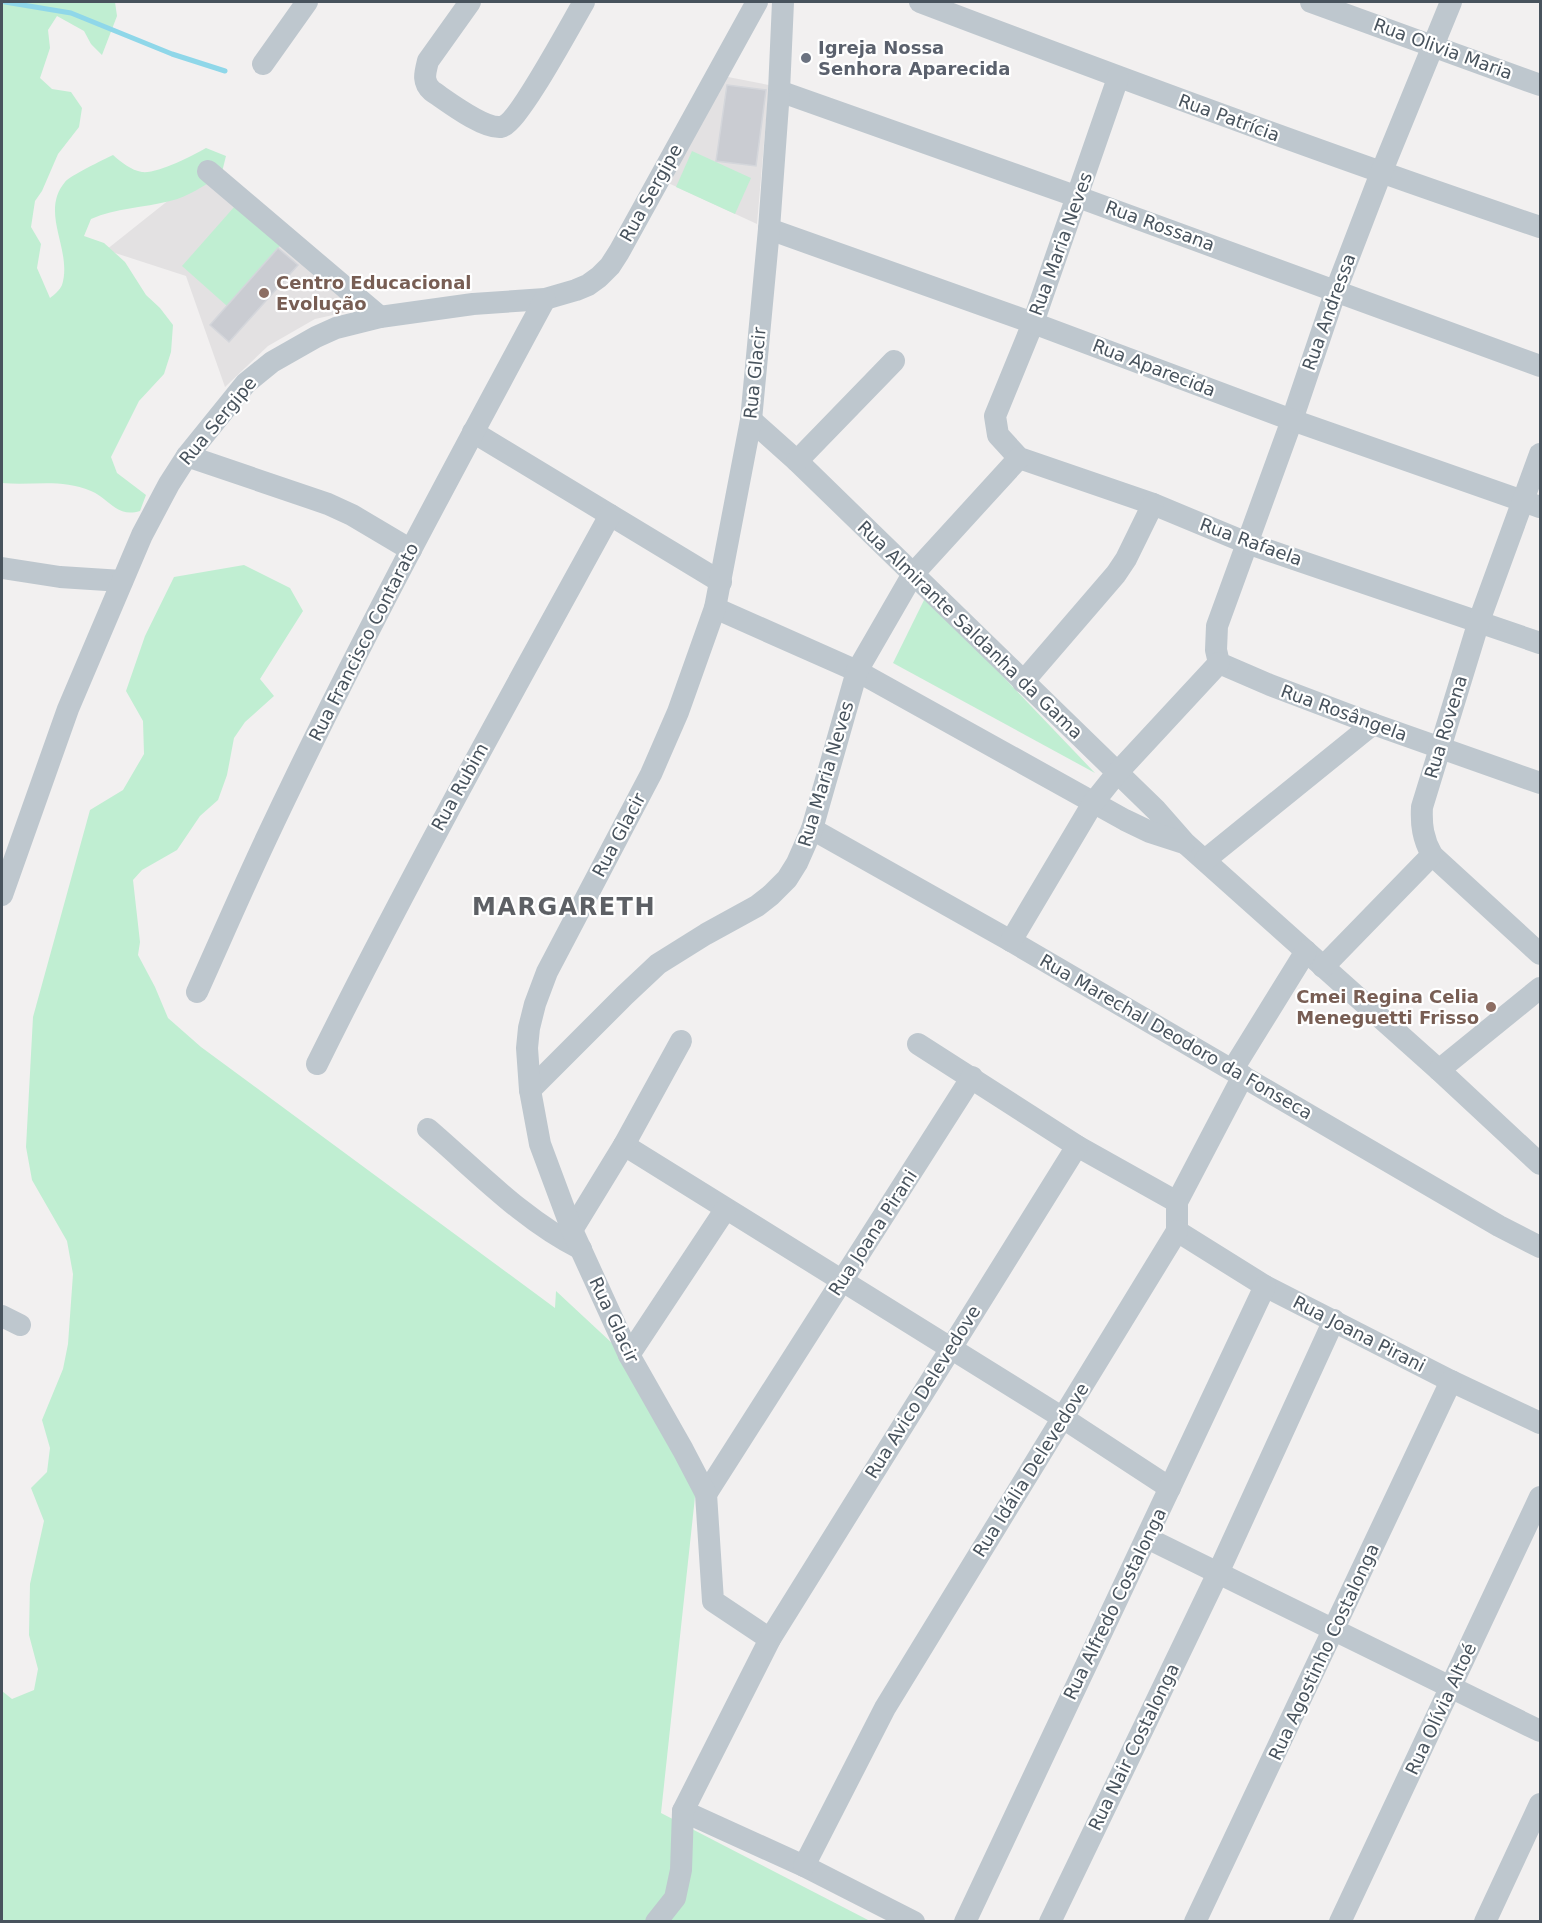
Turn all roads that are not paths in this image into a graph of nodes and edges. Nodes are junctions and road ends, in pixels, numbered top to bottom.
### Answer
1 (307, 2) edge
2 (470, 2) edge
3 (584, 2) edge
4 (757, 2) edge
5 (783, 2) edge
6 (920, 2) edge
7 (1311, 2) edge
8 (1451, 2) edge
9 (1434, 45) junction
10 (263, 64) dead end
11 (1118, 78) junction
12 (1540, 85) edge
13 (779, 91) junction
14 (208, 171) dead end
15 (1381, 173) junction
16 (1078, 197) junction
17 (1540, 227) edge
18 (769, 229) junction
19 (1336, 290) junction
20 (545, 299) junction
21 (380, 317) junction
22 (1033, 323) junction
23 (894, 361) dead end
24 (1540, 366) edge
25 (751, 420) junction
26 (1292, 420) junction
27 (473, 432) junction
28 (1540, 454) edge
29 (187, 456) junction
30 (1019, 458) junction
31 (797, 461) junction
32 (1153, 504) junction
33 (1532, 504) edge
34 (610, 515) junction
35 (1247, 543) junction
36 (411, 550) junction
37 (2, 568) edge
38 (914, 574) junction
39 (122, 581) junction
40 (721, 582) junction
41 (715, 608) junction
42 (1479, 621) junction
43 (1540, 643) edge
44 (1219, 663) junction
45 (857, 671) junction
46 (1023, 682) junction
47 (1373, 724) junction
48 (1439, 747) junction
49 (1117, 773) junction
50 (1540, 783) edge
51 (1093, 803) junction
52 (812, 829) junction
53 (1185, 843) junction
54 (1432, 855) junction
55 (1205, 860) junction
56 (2, 895) edge
57 (1011, 941) junction
58 (1306, 951) junction
59 (1540, 954) edge
60 (1323, 967) junction
61 (1540, 988) edge
62 (197, 992) dead end
63 (681, 1041) dead end
64 (918, 1044) dead end
65 (317, 1064) dead end
66 (1439, 1070) junction
67 (1238, 1073) junction
68 (972, 1077) junction
69 (530, 1090) junction
70 (428, 1129) dead end
71 (624, 1145) junction
72 (1077, 1146) junction
73 (1540, 1164) edge
74 (1177, 1202) junction
75 (725, 1210) junction
76 (1177, 1231) junction
77 (577, 1239) junction
78 (1540, 1246) edge
79 (841, 1282) junction
80 (1265, 1286) junction
81 (1334, 1320) junction
82 (950, 1348) junction
83 (629, 1355) junction
84 (1451, 1381) junction
85 (1063, 1418) junction
86 (1540, 1424) edge
87 (1170, 1488) junction
88 (706, 1494) junction
89 (1540, 1497) edge
90 (1147, 1538) junction
91 (1218, 1573) junction
92 (1335, 1630) junction
93 (770, 1639) junction
94 (1451, 1688) junction
95 (1540, 1731) edge
96 (1540, 1804) edge
97 (683, 1811) junction
98 (804, 1866) junction
99 (656, 1922) edge
100 (914, 1922) edge
101 (965, 1922) edge
102 (1050, 1922) edge
103 (1195, 1922) edge
104 (1340, 1922) edge
105 (1485, 1922) edge

1 - 10 street
2 - 3 street
4 - 20 street, Rua Sergipe
5 - 13 street, Rua Glacir
6 - 11 street, Rua Patrícia
7 - 9 street, Rua Olivia Maria
8 - 9 street, Rua Andressa
9 - 12 street, Rua Olivia Maria
9 - 15 street, Rua Andressa
11 - 15 street, Rua Patrícia
11 - 16 street, Rua Maria Neves
13 - 16 street, Rua Rossana
13 - 18 street, Rua Glacir
14 - 21 street
15 - 17 street, Rua Patrícia
15 - 19 street, Rua Andressa
16 - 19 street, Rua Rossana
16 - 22 street, Rua Maria Neves
18 - 22 street, Rua Aparecida
18 - 25 street, Rua Glacir
19 - 24 street, Rua Rossana
19 - 26 street, Rua Andressa
20 - 21 street, Rua Sergipe
20 - 27 street, Rua Francisco Contarato
21 - 29 street, Rua Sergipe
22 - 26 street, Rua Aparecida
22 - 30 street, Rua Maria Neves
23 - 31 street
25 - 31 street, Rua Almirante Saldanha da Gama
25 - 40 street, Rua Glacir
26 - 33 street, Rua Aparecida
26 - 35 street, Rua Andressa
27 - 34 street
27 - 36 street, Rua Francisco Contarato
28 - 33 street, Rua Rovena
29 - 36 street
29 - 39 street, Rua Sergipe
30 - 32 street, Rua Rafaela
30 - 38 street, Rua Maria Neves
31 - 38 street, Rua Almirante Saldanha da Gama
32 - 35 street, Rua Rafaela
32 - 46 street
33 - 42 street, Rua Rovena
34 - 40 street
34 - 65 street, Rua Rubim
35 - 42 street, Rua Rafaela
35 - 44 street, Rua Andressa
36 - 62 street, Rua Francisco Contarato
37 - 39 street
38 - 45 street, Rua Maria Neves
38 - 46 street, Rua Almirante Saldanha da Gama
39 - 56 street, Rua Sergipe
40 - 41 street, Rua Glacir
41 - 45 street, Rua Almirante Saldanha da Gama
41 - 69 street, Rua Glacir
42 - 43 street, Rua Rafaela
42 - 48 street, Rua Rovena
44 - 47 street, Rua Rosângela
44 - 49 street
45 - 51 street, Rua Almirante Saldanha da Gama
45 - 52 street, Rua Maria Neves
46 - 49 street, Rua Almirante Saldanha da Gama
47 - 48 street, Rua Rosângela
47 - 55 street
48 - 50 street, Rua Rosângela
48 - 54 street, Rua Rovena
49 - 51 street
49 - 53 street, Rua Almirante Saldanha da Gama
51 - 53 street, Rua Almirante Saldanha da Gama
51 - 57 street
52 - 57 street, Rua Marechal Deodoro da Fonseca
52 - 69 street, Rua Maria Neves
53 - 55 street, Rua Almirante Saldanha da Gama
54 - 59 street
54 - 60 street
55 - 58 street, Rua Almirante Saldanha da Gama
57 - 67 street, Rua Marechal Deodoro da Fonseca
58 - 60 street, Rua Almirante Saldanha da Gama
58 - 67 street
60 - 66 street, Rua Almirante Saldanha da Gama
61 - 66 street
63 - 71 street
64 - 68 street
66 - 73 street, Rua Almirante Saldanha da Gama
67 - 74 street
67 - 78 street, Rua Marechal Deodoro da Fonseca
68 - 72 street
68 - 79 street, Rua Joana Pirani
69 - 77 street, Rua Glacir
70 - 77 street
71 - 75 street
71 - 77 street
72 - 74 street
72 - 82 street, Rua Avico Delevedove
74 - 76 street
75 - 79 street
75 - 83 street
76 - 80 street, Rua Joana Pirani
76 - 85 street, Rua Idália Delevedove
77 - 83 street, Rua Glacir
79 - 82 street
79 - 88 street, Rua Joana Pirani
80 - 81 street, Rua Joana Pirani
80 - 87 street, Rua Alfredo Costalonga
81 - 84 street, Rua Joana Pirani
81 - 91 street, Rua Nair Costalonga
82 - 85 street
82 - 93 street, Rua Avico Delevedove
83 - 88 street, Rua Glacir
84 - 86 street, Rua Joana Pirani
84 - 92 street, Rua Agostinho Costalonga
85 - 87 street
85 - 98 street, Rua Idália Delevedove
87 - 90 street, Rua Alfredo Costalonga
88 - 93 street, Rua Glacir
89 - 94 street, Rua Olívia Altoé
90 - 91 street
90 - 101 street, Rua Alfredo Costalonga
91 - 92 street
91 - 102 street, Rua Nair Costalonga
92 - 94 street
92 - 103 street, Rua Agostinho Costalonga
93 - 97 street, Rua Avico Delevedove
94 - 95 street
94 - 104 street, Rua Olívia Altoé
96 - 105 street
97 - 98 street
97 - 99 street
98 - 100 street

